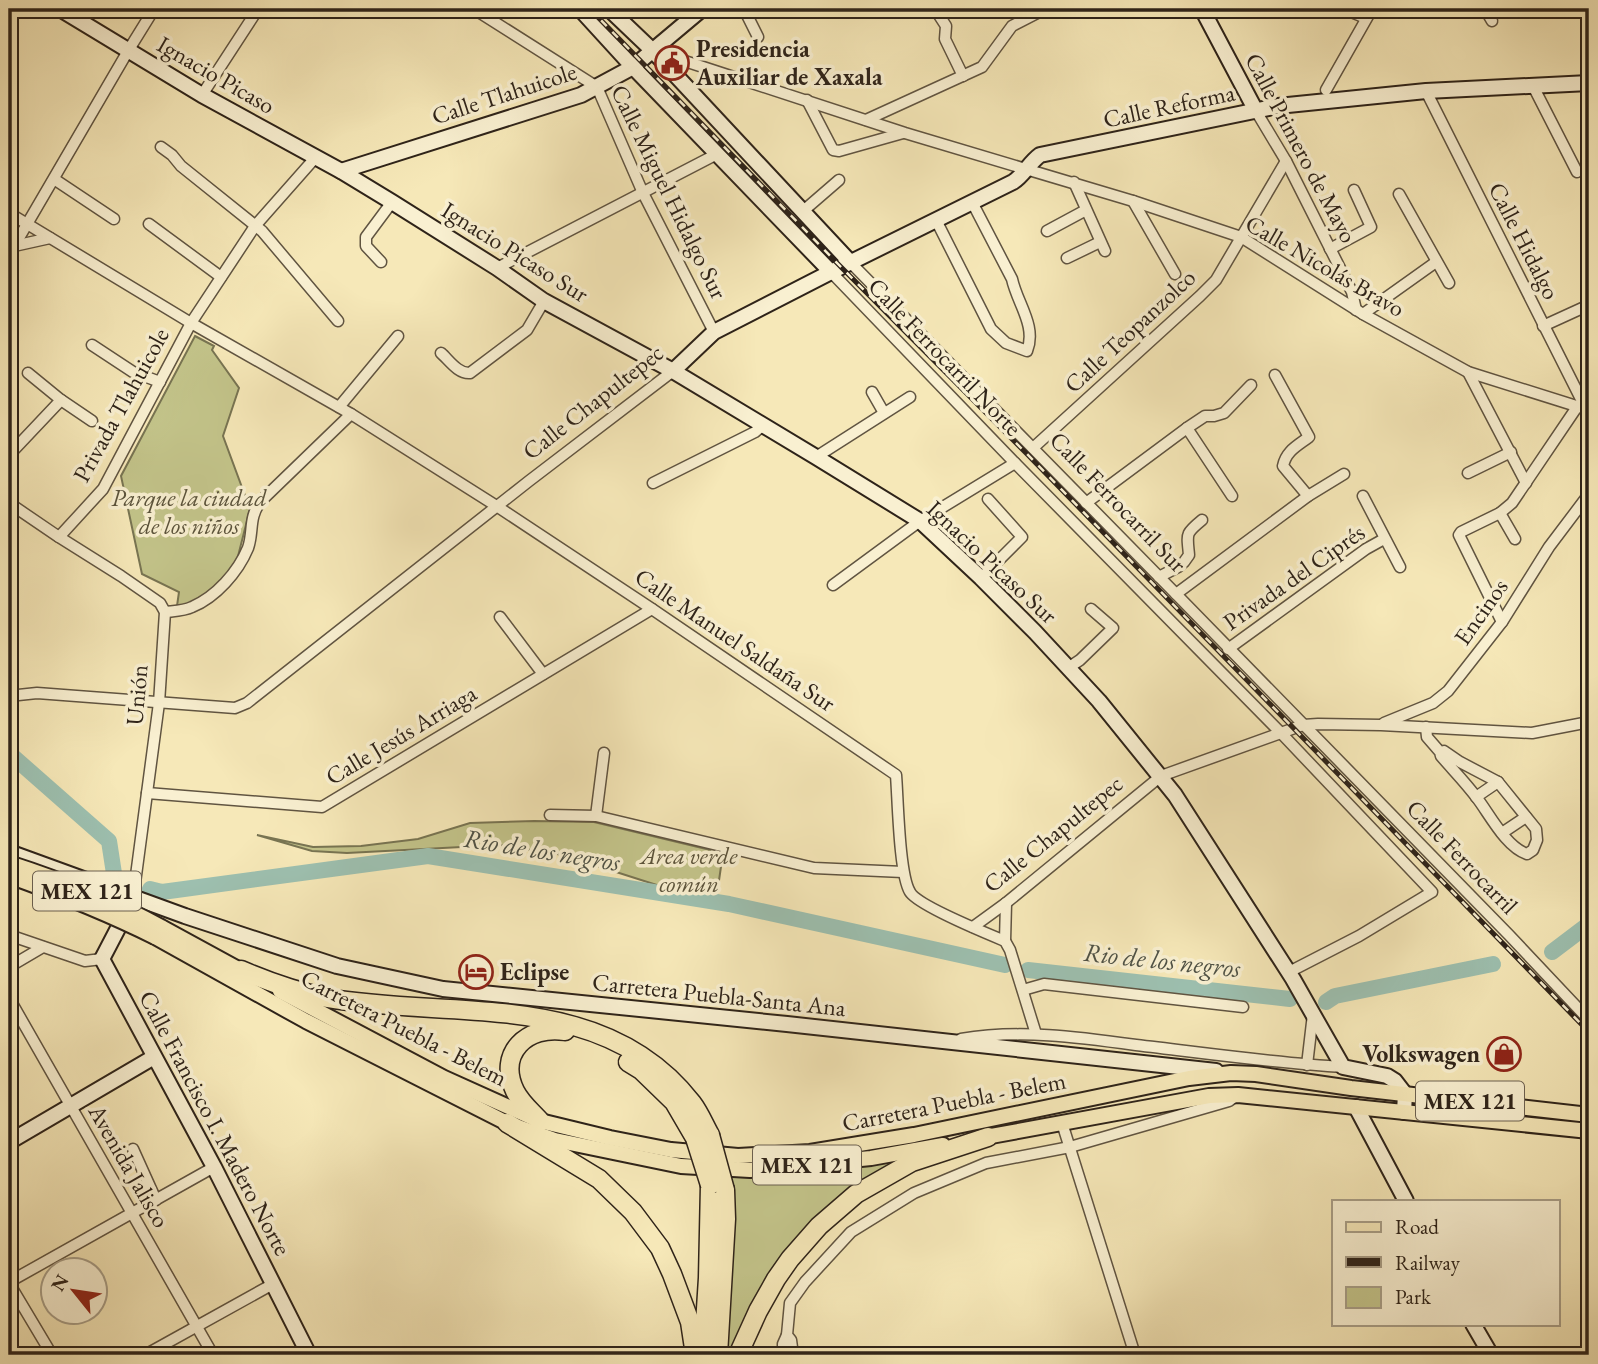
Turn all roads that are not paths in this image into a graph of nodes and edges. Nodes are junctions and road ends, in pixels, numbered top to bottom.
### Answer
1 (60, 9) edge
2 (154, 9) edge
3 (258, 9) edge
4 (474, 9) edge
5 (580, 9) edge
6 (609, 9) edge
7 (702, 9) edge
8 (744, 9) edge
9 (935, 9) edge
10 (1045, 9) edge
11 (1202, 9) edge
12 (1344, 9) edge
13 (1485, 9) edge
14 (1369, 13) edge
15 (1492, 21) dead end
16 (758, 37) dead end
17 (128, 51) junction
18 (653, 51) junction
19 (633, 67) junction
20 (962, 76) junction
21 (1589, 83) edge
22 (1533, 86) junction
23 (597, 87) junction
24 (1326, 90) dead end
25 (1426, 90) junction
26 (202, 95) junction
27 (807, 100) junction
28 (1256, 111) junction
29 (866, 120) junction
30 (905, 132) junction
31 (161, 146) dead end
32 (717, 154) junction
33 (315, 158) junction
34 (1286, 161) junction
35 (1027, 169) junction
36 (341, 172) junction
37 (1577, 172) dead end
38 (54, 179) junction
39 (839, 180) dead end
40 (1074, 182) junction
41 (1354, 190) dead end
42 (643, 193) junction
43 (1399, 194) dead end
44 (1133, 201) junction
45 (393, 202) junction
46 (972, 202) junction
47 (1086, 210) junction
48 (802, 212) junction
49 (9, 213) edge
50 (114, 219) dead end
51 (936, 220) junction
52 (28, 224) junction
53 (149, 224) dead end
54 (255, 226) junction
55 (1047, 231) dead end
56 (1241, 237) junction
57 (50, 238) junction
58 (1330, 249) junction
59 (11, 250) edge
60 (1067, 258) dead end
61 (381, 262) dead end
62 (850, 262) junction
63 (1436, 262) junction
64 (497, 268) junction
65 (831, 272) junction
66 (1175, 274) dead end
67 (221, 276) junction
68 (1449, 283) dead end
69 (544, 301) junction
70 (1589, 305) edge
71 (1359, 312) junction
72 (338, 321) dead end
73 (191, 323) junction
74 (1543, 326) junction
75 (714, 332) junction
76 (398, 337) dead end
77 (92, 345) dead end
78 (441, 353) dead end
79 (673, 371) junction
80 (1468, 372) junction
81 (28, 373) dead end
82 (1275, 375) dead end
83 (160, 382) junction
84 (1251, 386) dead end
85 (872, 392) dead end
86 (910, 397) dead end
87 (61, 400) junction
88 (339, 407) junction
89 (1584, 409) edge
90 (884, 413) junction
91 (351, 414) junction
92 (92, 421) dead end
93 (763, 425) junction
94 (1187, 428) junction
95 (1033, 448) junction
96 (10, 452) edge
97 (1511, 452) junction
98 (816, 457) junction
99 (1015, 463) junction
100 (1468, 472) dead end
101 (1344, 474) dead end
102 (653, 483) dead end
103 (1526, 483) junction
104 (1589, 494) edge
105 (1232, 496) dead end
106 (1308, 496) junction
107 (1363, 496) dead end
108 (988, 499) dead end
109 (9, 503) edge
110 (1086, 503) junction
111 (498, 507) junction
112 (1500, 513) junction
113 (1202, 520) dead end
114 (920, 521) junction
115 (59, 537) junction
116 (1384, 539) junction
117 (1515, 539) dead end
118 (1400, 567) dead end
119 (1158, 577) junction
120 (981, 578) junction
121 (833, 585) dead end
122 (1176, 594) junction
123 (162, 607) junction
124 (652, 609) junction
125 (1091, 609) dead end
126 (500, 617) dead end
127 (1502, 622) junction
128 (1228, 649) junction
129 (1068, 668) junction
130 (543, 674) junction
131 (9, 696) edge
132 (159, 703) junction
133 (1589, 722) edge
134 (1303, 725) junction
135 (1381, 725) junction
136 (1426, 727) junction
137 (1281, 733) junction
138 (604, 754) dead end
139 (1456, 766) junction
140 (1161, 776) junction
141 (1497, 782) junction
142 (147, 793) junction
143 (1476, 797) junction
144 (550, 815) dead end
145 (596, 816) junction
146 (1526, 817) junction
147 (1502, 833) junction
148 (9, 852) edge
149 (9, 863) edge
150 (904, 872) junction
151 (9, 876) edge
152 (9, 883) edge
153 (47, 890) junction
154 (133, 898) junction
155 (1006, 903) junction
156 (973, 927) junction
157 (158, 932) junction
158 (9, 935) edge
159 (1005, 942) junction
160 (43, 947) junction
161 (102, 959) junction
162 (9, 967) edge
163 (241, 970) junction
164 (1289, 972) junction
165 (1023, 990) junction
166 (9, 998) edge
167 (1243, 1007) dead end
168 (1313, 1014) junction
169 (18, 1015) junction
170 (1589, 1020) edge
171 (9, 1022) edge
172 (1036, 1034) junction
173 (942, 1042) junction
174 (155, 1057) junction
175 (1307, 1065) junction
176 (1343, 1067) junction
177 (1231, 1073) junction
178 (1405, 1094) junction
179 (1238, 1095) junction
180 (71, 1106) junction
181 (1356, 1107) junction
182 (1404, 1112) junction
183 (1589, 1115) edge
184 (540, 1121) junction
185 (507, 1123) junction
186 (1062, 1123) junction
187 (1589, 1130) edge
188 (703, 1136) junction
189 (988, 1137) junction
190 (9, 1142) edge
191 (1070, 1147) junction
192 (134, 1149) dead end
193 (214, 1167) junction
194 (718, 1188) junction
195 (156, 1199) junction
196 (1405, 1200) edge
197 (132, 1213) junction
198 (9, 1282) edge
199 (273, 1284) junction
200 (197, 1326) junction
201 (1474, 1326) edge
202 (787, 1335) junction
203 (52, 1355) edge
204 (145, 1355) edge
205 (213, 1355) edge
206 (309, 1355) edge
207 (695, 1355) edge
208 (703, 1355) edge
209 (718, 1355) edge
210 (738, 1355) edge
211 (783, 1355) edge
212 (793, 1355) edge
213 (1135, 1355) edge
214 (1491, 1355) edge

1 - 17 main road, Ignacio Picaso
2 - 17 street
3 - 26 street
4 - 23 street, Calle Miguel Hidalgo Sur
5 - 19 main road, Calle Ferrocarril Norte
6 - 18 main road, Calle Ferrocarril Sur
7 - 18 main road, Calle Tlahuicole
8 - 16 street
9 - 20 street
10 - 20 street
11 - 28 main road, Calle Primero de Mayo
12 - 14 street
13 - 15 street
14 - 24 street
17 - 26 main road, Ignacio Picaso
17 - 38 street
18 - 19 main road, Calle Tlahuicole
18 - 27 street, Calle Nicolás Bravo
18 - 48 main road, Calle Ferrocarril Sur
19 - 23 main road, Calle Tlahuicole
19 - 32 main road, Calle Ferrocarril Norte
20 - 29 street
21 - 22 main road, Calle Reforma
22 - 25 main road, Calle Reforma
22 - 37 street
23 - 36 main road, Calle Tlahuicole
23 - 42 street, Calle Miguel Hidalgo Sur
25 - 28 main road, Calle Reforma
25 - 74 street, Calle Hidalgo
26 - 33 main road, Ignacio Picaso
27 - 29 street, Calle Nicolás Bravo
27 - 30 street
28 - 34 street, Calle Primero de Mayo
28 - 35 main road, Calle Reforma
29 - 30 street, Calle Nicolás Bravo
30 - 35 street, Calle Nicolás Bravo
31 - 54 street
32 - 42 street
32 - 65 main road, Calle Ferrocarril Norte
33 - 36 main road, Ignacio Picaso Sur
33 - 54 street
34 - 56 street, Calle Teopanzolco
34 - 58 street, Calle Primero de Mayo
35 - 40 street, Calle Nicolás Bravo
35 - 46 main road, Calle Reforma
36 - 45 main road, Ignacio Picaso Sur
38 - 50 street
38 - 52 street
39 - 48 street
40 - 44 street, Calle Nicolás Bravo
40 - 47 street
41 - 58 street
42 - 64 street
42 - 75 street, Calle Miguel Hidalgo Sur
43 - 63 street
44 - 56 street, Calle Nicolás Bravo
44 - 66 street
45 - 61 street
45 - 64 main road, Ignacio Picaso Sur
46 - 51 main road, Calle Reforma
46 - 51 street
47 - 55 street
47 - 60 street
48 - 62 main road, Calle Ferrocarril Sur
49 - 52 street, Calle Manuel Saldaña Sur
51 - 62 main road, Calle Reforma
52 - 57 street, Calle Manuel Saldaña Sur
52 - 59 street
53 - 67 street
54 - 67 street
54 - 72 street
56 - 71 street, Calle Nicolás Bravo
56 - 95 street, Calle Teopanzolco
57 - 59 street
57 - 73 street, Calle Manuel Saldaña Sur
58 - 71 street, Calle Primero de Mayo
62 - 65 main road, Calle Reforma
62 - 95 street, Calle Ferrocarril Sur
63 - 68 street
63 - 71 street
64 - 69 main road, Ignacio Picaso Sur
65 - 75 main road, Calle Chapultepec
65 - 99 street, Calle Ferrocarril Norte
67 - 73 street
69 - 78 street
69 - 79 main road, Ignacio Picaso Sur
70 - 74 street
71 - 80 street, Calle Nicolás Bravo
73 - 83 street, Privada Tlahuicole
73 - 88 street, Calle Manuel Saldaña Sur
74 - 89 street, Calle Hidalgo
75 - 79 main road, Calle Chapultepec
76 - 88 street
77 - 83 street
79 - 93 main road, Ignacio Picaso Sur
79 - 111 street, Calle Chapultepec
80 - 89 street, Calle Nicolás Bravo
80 - 97 street
81 - 87 street
82 - 106 street
83 - 115 street, Privada Tlahuicole
84 - 94 street
85 - 90 street
86 - 90 street
87 - 92 street
87 - 96 street
88 - 91 street, Calle Manuel Saldaña Sur
89 - 103 street
90 - 98 street
91 - 111 street, Calle Manuel Saldaña Sur
91 - 123 street
93 - 98 main road, Ignacio Picaso Sur
93 - 102 street
94 - 105 street
94 - 110 street
95 - 110 street, Calle Ferrocarril Sur
97 - 100 street
97 - 103 street
98 - 114 main road, Ignacio Picaso Sur
99 - 114 street
99 - 137 street, Calle Ferrocarril Norte
101 - 106 street
103 - 112 street
104 - 127 street, Encinos
106 - 122 street
107 - 116 street
108 - 120 street
109 - 115 street
110 - 119 street, Calle Ferrocarril Sur
111 - 124 street, Calle Manuel Saldaña Sur
111 - 132 street, Calle Chapultepec
112 - 117 street
112 - 127 street
113 - 119 street
114 - 120 main road, Ignacio Picaso Sur
114 - 121 street
115 - 123 street
116 - 118 street
116 - 128 street, Privada del Ciprés
119 - 122 street, Calle Ferrocarril Sur
120 - 129 main road, Ignacio Picaso Sur
122 - 128 street, Calle Ferrocarril Sur
123 - 132 street, Unión
124 - 130 street, Calle Jesús Arriaga
124 - 150 street, Calle Manuel Saldaña Sur
125 - 129 street
126 - 130 street
127 - 135 street, Encinos
128 - 134 street, Calle Ferrocarril Sur
129 - 140 main road, Ignacio Picaso Sur
130 - 142 street, Calle Jesús Arriaga
131 - 132 street, Calle Chapultepec
132 - 142 street, Unión
133 - 136 street, Calle Chapultepec
134 - 135 street, Calle Chapultepec
134 - 137 street, Calle Chapultepec
134 - 170 street, Calle Ferrocarril
135 - 136 street, Calle Chapultepec
136 - 139 street
137 - 140 street, Calle Chapultepec
137 - 164 street, Calle Ferrocarril
138 - 145 street
139 - 141 street
139 - 143 street
140 - 155 street, Calle Chapultepec
140 - 164 main road, Ignacio Picaso Sur
141 - 143 street
141 - 146 street
142 - 154 street, Unión
143 - 147 street
144 - 145 street
145 - 150 street
146 - 147 street
146 - 147 street
148 - 154 main road, Carretera Puebla-Santa Ana
149 - 157 main road, Carretera Puebla - Belem / MEX 121, bridge
150 - 156 street, Calle Manuel Saldaña Sur
151 - 153 main road, Carretera Puebla - Belem / MEX 121, bridge
152 - 153 main road
153 - 157 main road, Carretera Puebla - Belem / MEX 121, bridge
154 - 161 main road
154 - 173 main road, Carretera Puebla-Santa Ana
155 - 156 street, Calle Chapultepec
155 - 159 street
156 - 159 street, Calle Manuel Saldaña Sur
157 - 163 main road, Carretera Puebla - Belem / MEX 121
157 - 185 main road, Carretera Puebla - Belem / MEX 121
158 - 160 street
159 - 165 street
160 - 161 street
160 - 162 street
161 - 174 main road, Calle Francisco I. Madero Norte
163 - 184 main road, Carretera Puebla - Belem / MEX 121
163 - 188 highway
164 - 168 main road, Ignacio Picaso Sur
165 - 167 street
165 - 172 street
166 - 169 street, Avenida Jalisco
168 - 175 street
168 - 176 main road, Ignacio Picaso Sur
169 - 171 street
169 - 180 street, Avenida Jalisco
172 - 173 street
172 - 175 street
173 - 177 main road, Carretera Puebla-Santa Ana
174 - 180 main road
174 - 193 main road, Calle Francisco I. Madero Norte
175 - 176 street
176 - 178 main road
177 - 178 main road, Carretera Puebla - Belem / MEX 121
177 - 184 main road, Carretera Puebla - Belem / MEX 121
178 - 182 main road
178 - 183 main road, Carretera Puebla - Belem / MEX 121
179 - 181 main road, Carretera Puebla - Belem / MEX 121
179 - 186 main road, Carretera Puebla - Belem / MEX 121
179 - 191 street
180 - 190 main road
180 - 197 street, Avenida Jalisco
181 - 182 main road, Carretera Puebla - Belem / MEX 121
181 - 196 main road
182 - 187 main road, Carretera Puebla - Belem / MEX 121
184 - 188 highway
185 - 189 main road, Carretera Puebla - Belem / MEX 121
185 - 207 highway
186 - 189 main road, Carretera Puebla - Belem / MEX 121
186 - 191 street
188 - 194 highway, bridge
189 - 210 highway
191 - 202 street
191 - 213 street
192 - 195 street
193 - 195 street
193 - 199 main road, Calle Francisco I. Madero Norte
194 - 208 highway
194 - 209 highway
195 - 197 street
197 - 198 street
197 - 200 street, Avenida Jalisco
198 - 203 street
199 - 200 street
199 - 206 main road, Calle Francisco I. Madero Norte
200 - 204 street
200 - 205 street, Avenida Jalisco
201 - 214 main road
202 - 211 street
202 - 212 street

